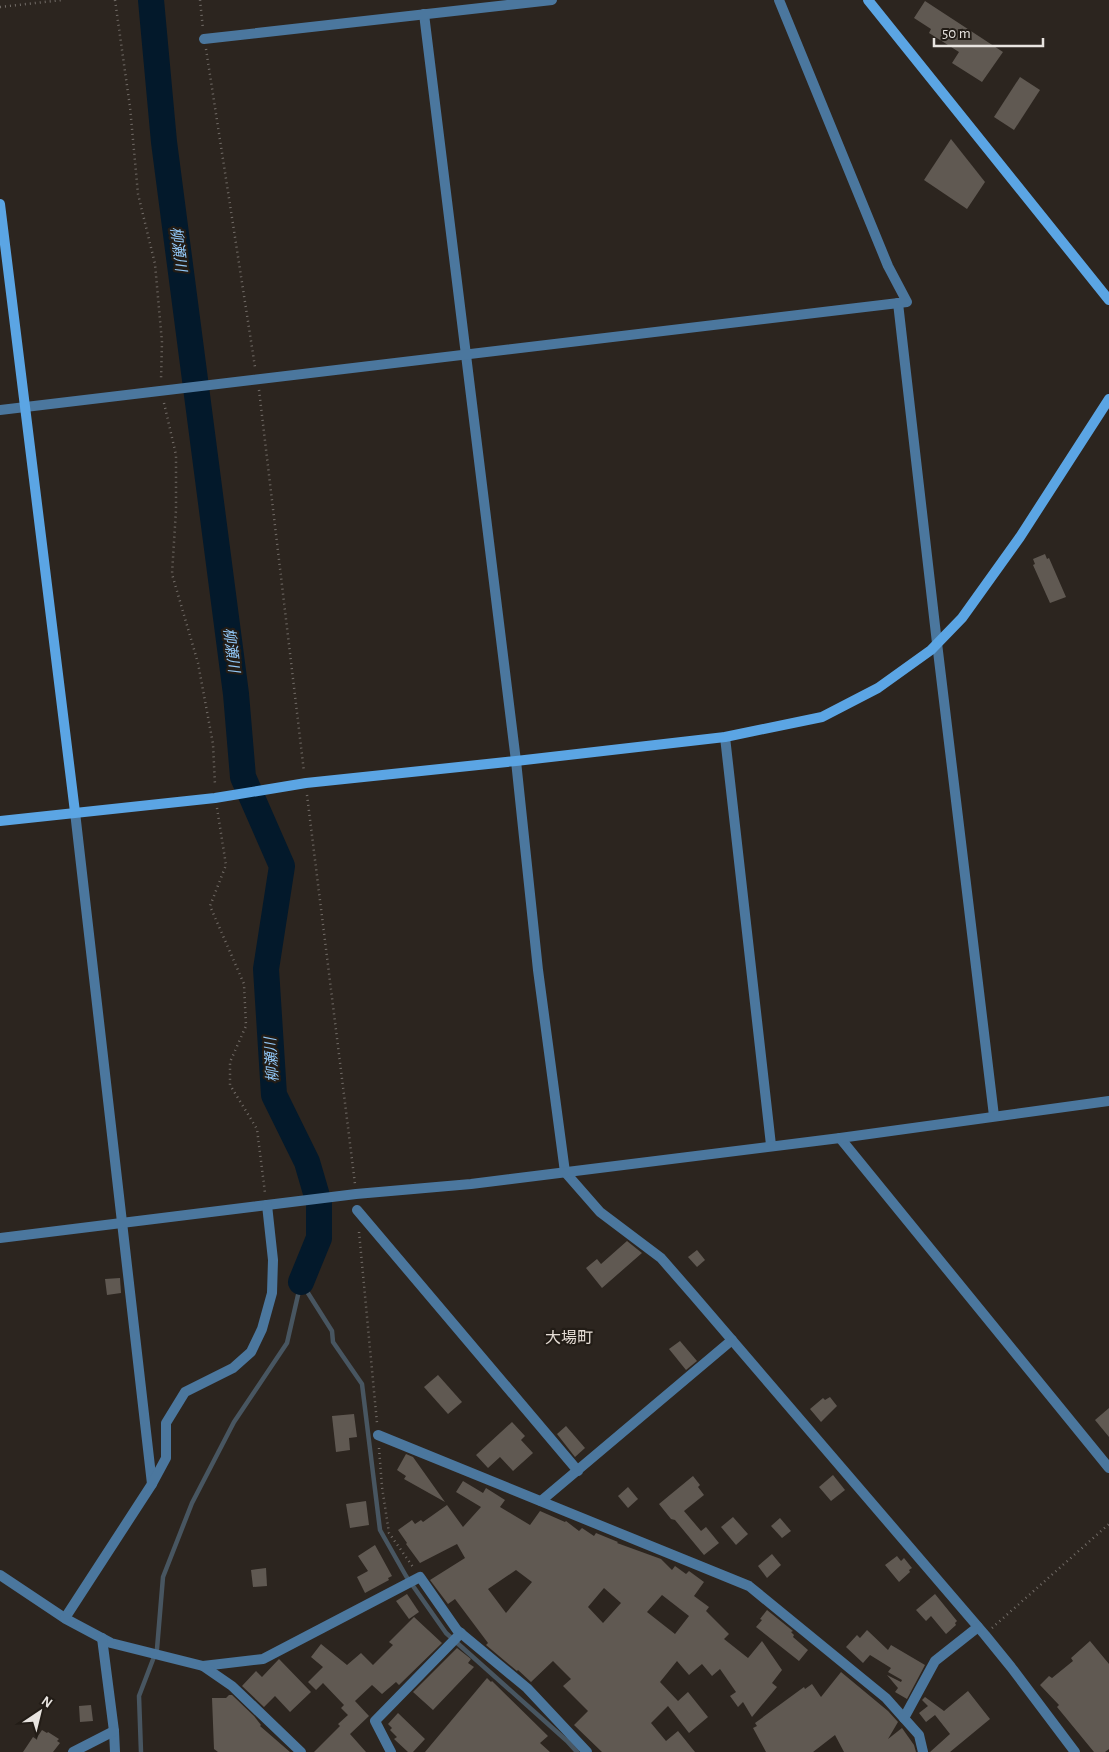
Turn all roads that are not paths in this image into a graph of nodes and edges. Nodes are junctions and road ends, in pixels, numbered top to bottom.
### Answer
1 (552, 0) edge
2 (779, 0) edge
3 (868, 0) edge
4 (424, 14) junction
5 (204, 39) road end
6 (0, 204) edge
7 (1109, 300) edge
8 (898, 303) junction
9 (466, 354) junction
10 (1109, 398) edge
11 (24, 407) junction
12 (0, 410) edge
13 (937, 643) junction
14 (725, 737) junction
15 (516, 761) junction
16 (75, 812) junction
17 (0, 821) edge
18 (1109, 1101) edge
19 (994, 1116) junction
20 (840, 1138) junction
21 (771, 1145) junction
22 (565, 1172) junction
23 (270, 1204) junction
24 (357, 1210) road end
25 (122, 1222) junction
26 (0, 1238) edge
27 (732, 1340) junction
28 (378, 1435) road end
29 (1109, 1468) edge
30 (578, 1471) junction
31 (152, 1484) junction
32 (541, 1502) junction
33 (0, 1575) edge
34 (65, 1618) junction
35 (981, 1631) junction
36 (460, 1634) junction
37 (102, 1638) junction
38 (199, 1665) junction
39 (904, 1718) junction
40 (114, 1731) junction
41 (73, 1752) edge
42 (115, 1752) edge
43 (301, 1752) edge
44 (391, 1752) edge
45 (587, 1752) edge
46 (923, 1752) edge
47 (1075, 1752) edge

1 - 4 street
2 - 8 street
3 - 7 street
4 - 5 street
4 - 9 street
6 - 11 street
8 - 9 street
8 - 13 street
9 - 11 street
9 - 15 street
10 - 13 street
11 - 12 street
11 - 16 street
13 - 14 street
13 - 19 street
14 - 15 street
14 - 21 street
15 - 16 street
15 - 22 street
16 - 17 street
16 - 25 street
18 - 19 street
19 - 20 street
20 - 21 street
20 - 29 street
21 - 22 street
22 - 23 street
22 - 27 street
23 - 25 street
23 - 31 street
24 - 30 street
25 - 26 street
25 - 31 street
27 - 30 street
27 - 35 street
28 - 32 street
30 - 32 street
31 - 34 street
32 - 39 street
33 - 34 street
34 - 37 street
35 - 39 street
35 - 47 street
36 - 38 street
36 - 44 street
36 - 45 street
37 - 38 street
37 - 40 street
38 - 43 street
39 - 46 street
40 - 41 street
40 - 42 street

